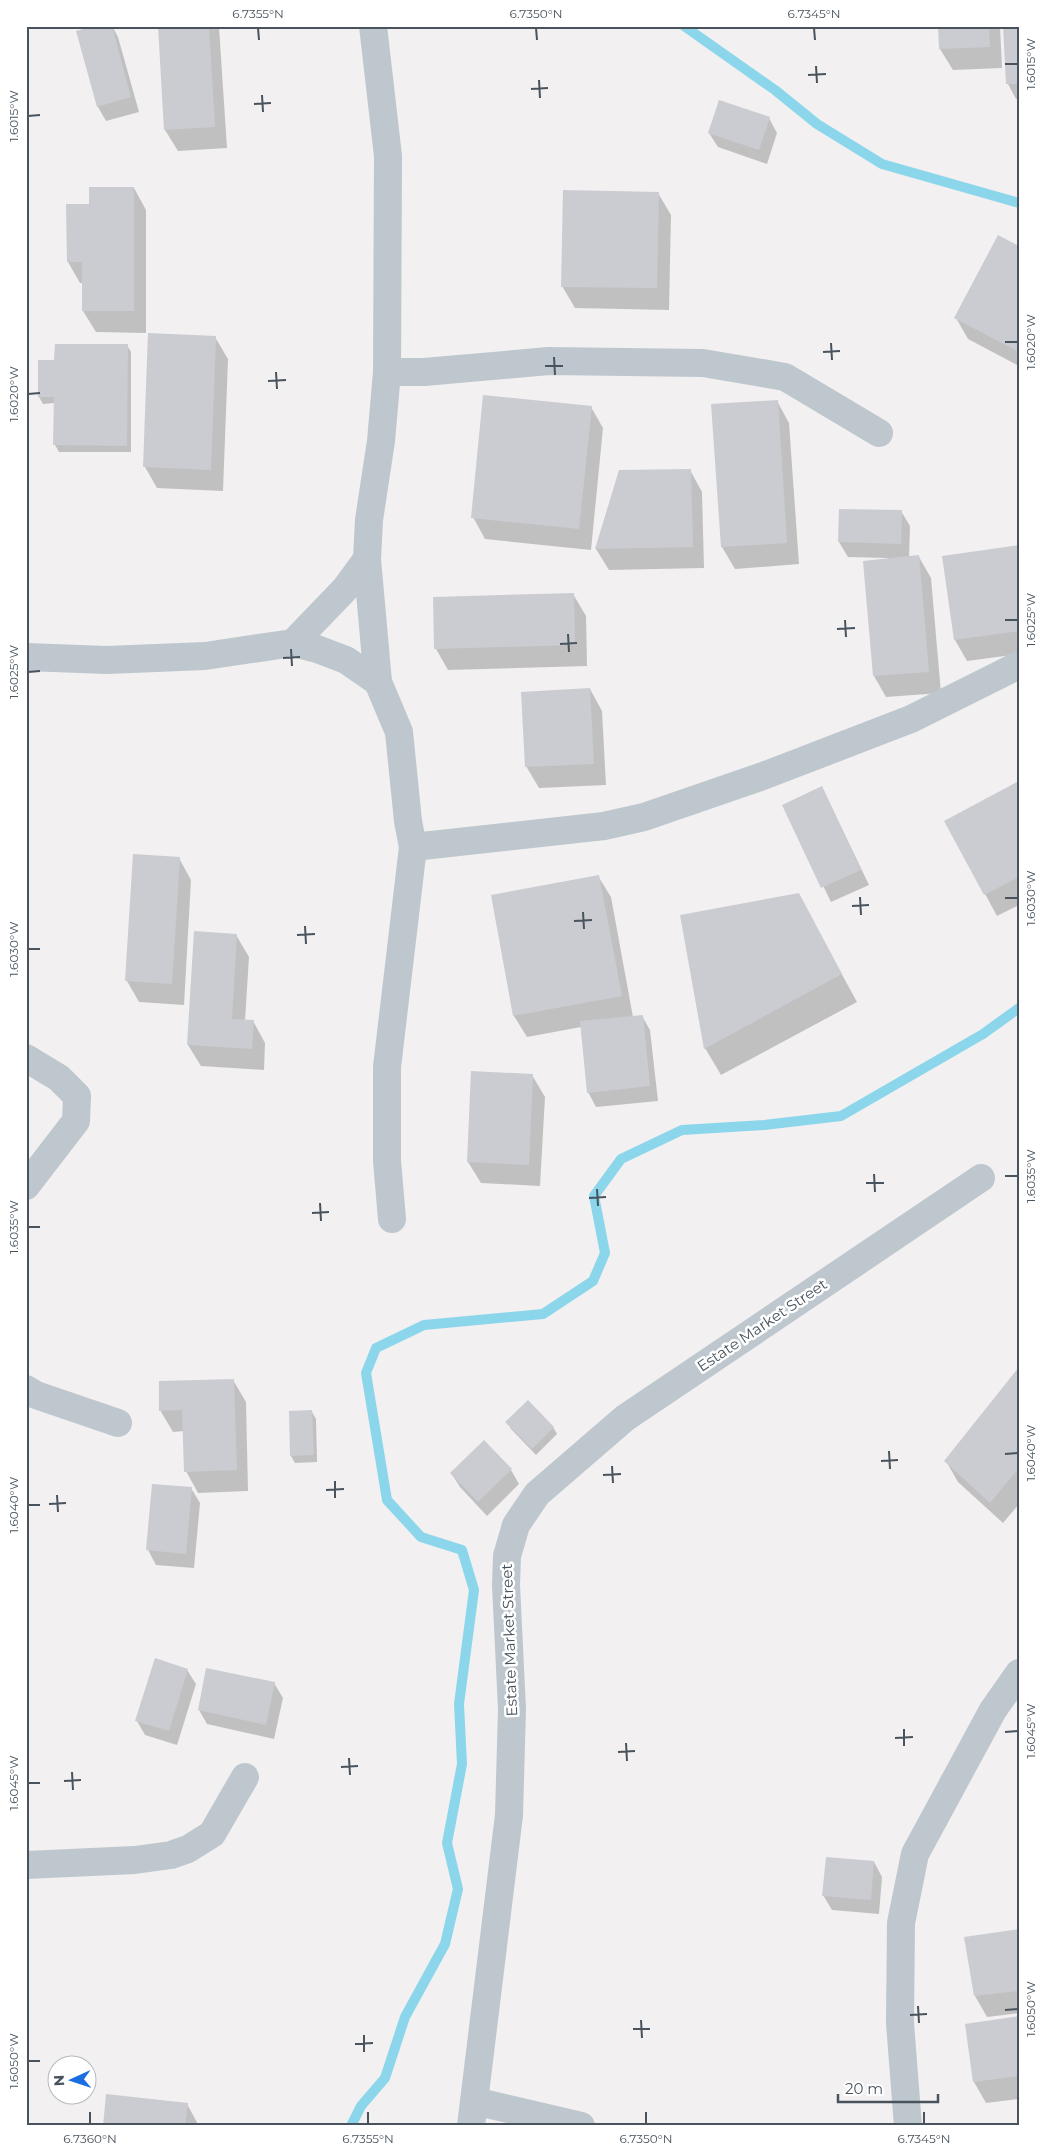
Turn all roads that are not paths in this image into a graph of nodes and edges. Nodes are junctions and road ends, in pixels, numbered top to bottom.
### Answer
1 (373, 26) edge
2 (386, 372) junction
3 (879, 433) dead end
4 (367, 559) junction
5 (293, 643) junction
6 (26, 656) edge
7 (1019, 665) edge
8 (378, 682) junction
9 (413, 847) junction
10 (26, 1058) edge
11 (981, 1178) dead end
12 (26, 1186) edge
13 (392, 1219) dead end
14 (26, 1389) edge
15 (118, 1423) dead end
16 (1019, 1674) edge
17 (245, 1777) dead end
18 (26, 1865) edge
19 (472, 2113) edge
20 (581, 2126) edge
21 (908, 2126) edge

1 - 2 street
2 - 3 street
2 - 4 street
4 - 5 street
4 - 8 street
5 - 6 street
5 - 8 street
7 - 9 street
8 - 9 street
9 - 13 street
10 - 12 street
11 - 19 street, Estate Market Street
14 - 15 street
16 - 21 street
17 - 18 street
19 - 20 street

